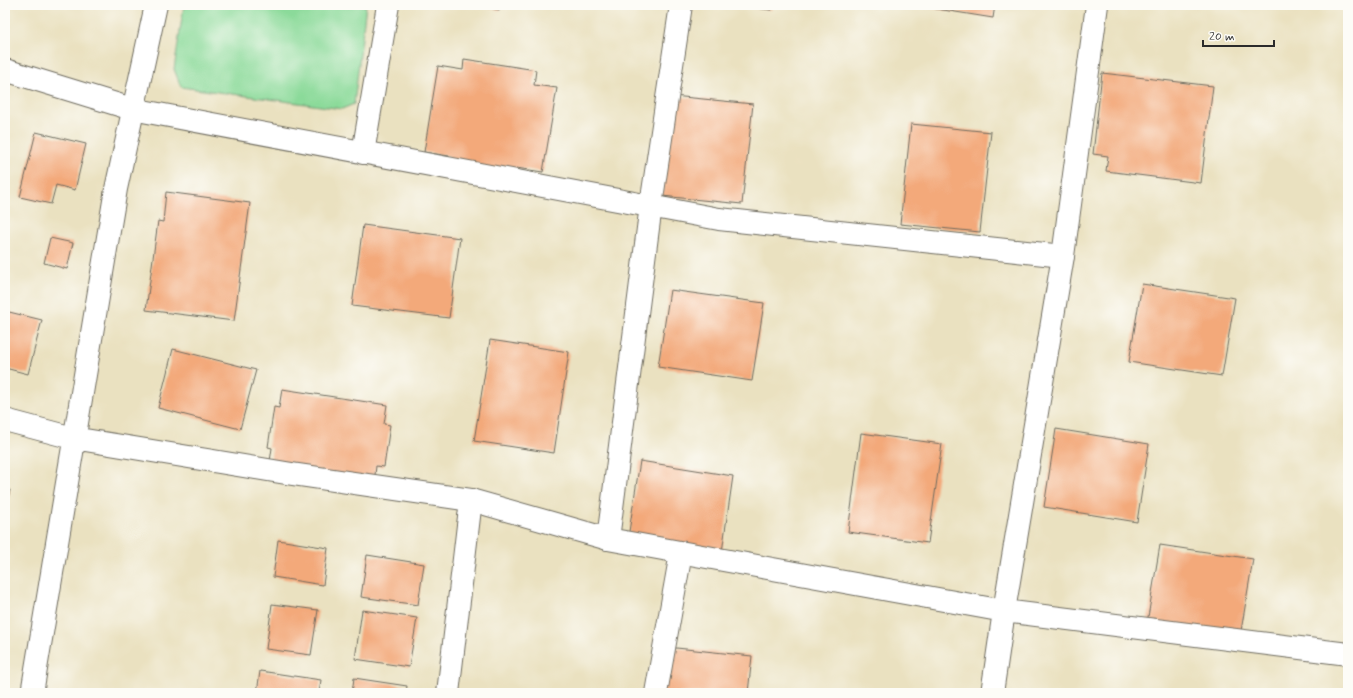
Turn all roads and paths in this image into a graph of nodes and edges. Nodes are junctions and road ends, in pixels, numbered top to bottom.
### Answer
1 (156, 5) edge
2 (388, 5) edge
3 (681, 5) edge
4 (1097, 5) edge
5 (5, 70) edge
6 (132, 109) junction
7 (363, 153) junction
8 (651, 205) junction
9 (1064, 256) junction
10 (5, 420) edge
11 (73, 438) junction
12 (471, 500) junction
13 (608, 539) junction
14 (681, 553) junction
15 (1004, 610) junction
16 (1348, 654) edge
17 (32, 693) edge
18 (448, 693) edge
19 (656, 693) edge
20 (992, 693) edge

1 - 6 street
2 - 7 street
3 - 8 street
4 - 9 street
5 - 6 street
6 - 7 street
6 - 11 street
7 - 8 street
8 - 9 street
8 - 13 street
9 - 15 street
10 - 11 street
11 - 12 street
11 - 17 street
12 - 13 street
12 - 18 street
13 - 14 street
14 - 15 street
14 - 19 street
15 - 16 street
15 - 20 street

